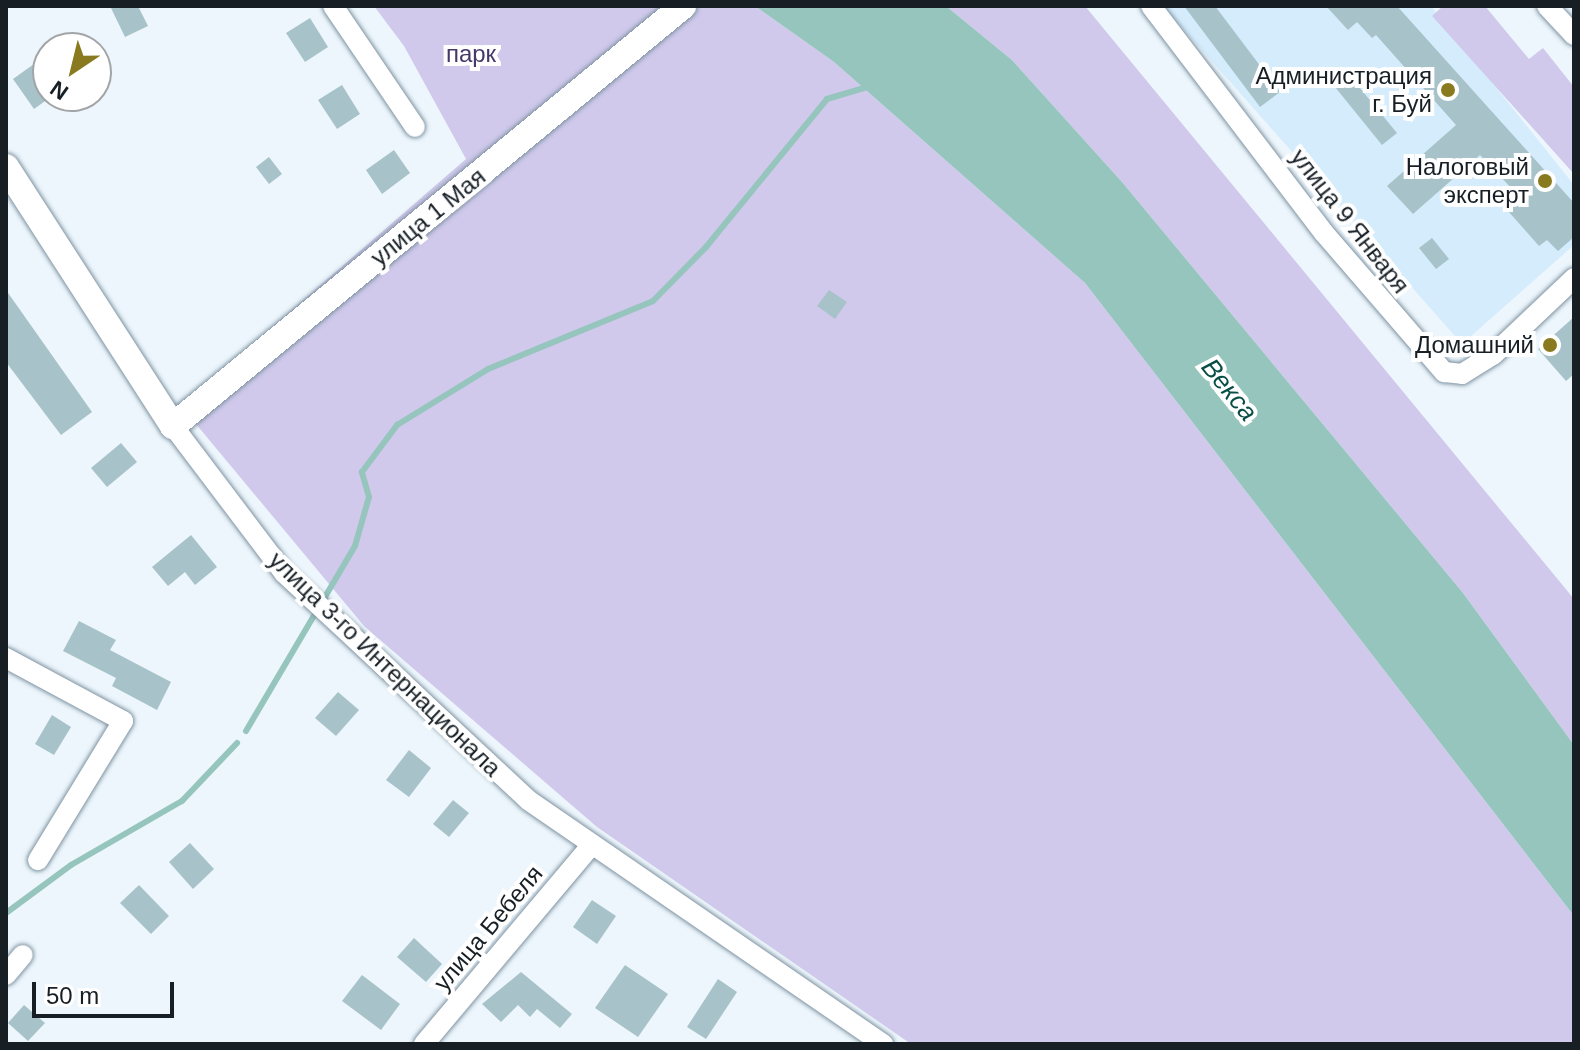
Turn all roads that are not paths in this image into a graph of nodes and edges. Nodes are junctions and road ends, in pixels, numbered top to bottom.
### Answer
1 (333, 6) edge
2 (683, 6) edge
3 (1151, 6) edge
4 (1547, 6) edge
5 (1574, 35) edge
6 (415, 127) dead end
7 (6, 167) edge
8 (1574, 278) edge
9 (173, 426) junction
10 (6, 658) edge
11 (591, 846) junction
12 (38, 860) dead end
13 (23, 955) dead end
14 (6, 975) edge
15 (424, 1044) edge
16 (883, 1044) edge

1 - 6 street
2 - 9 main road, улица 1 Мая
3 - 8 street, улица 9 Января
4 - 5 street
7 - 9 main road, улица 3-го Интернационала
9 - 11 street, улица 3-го Интернационала
10 - 12 street
11 - 15 street, улица Бебеля
11 - 16 street, улица 3-го Интернационала
13 - 14 street

